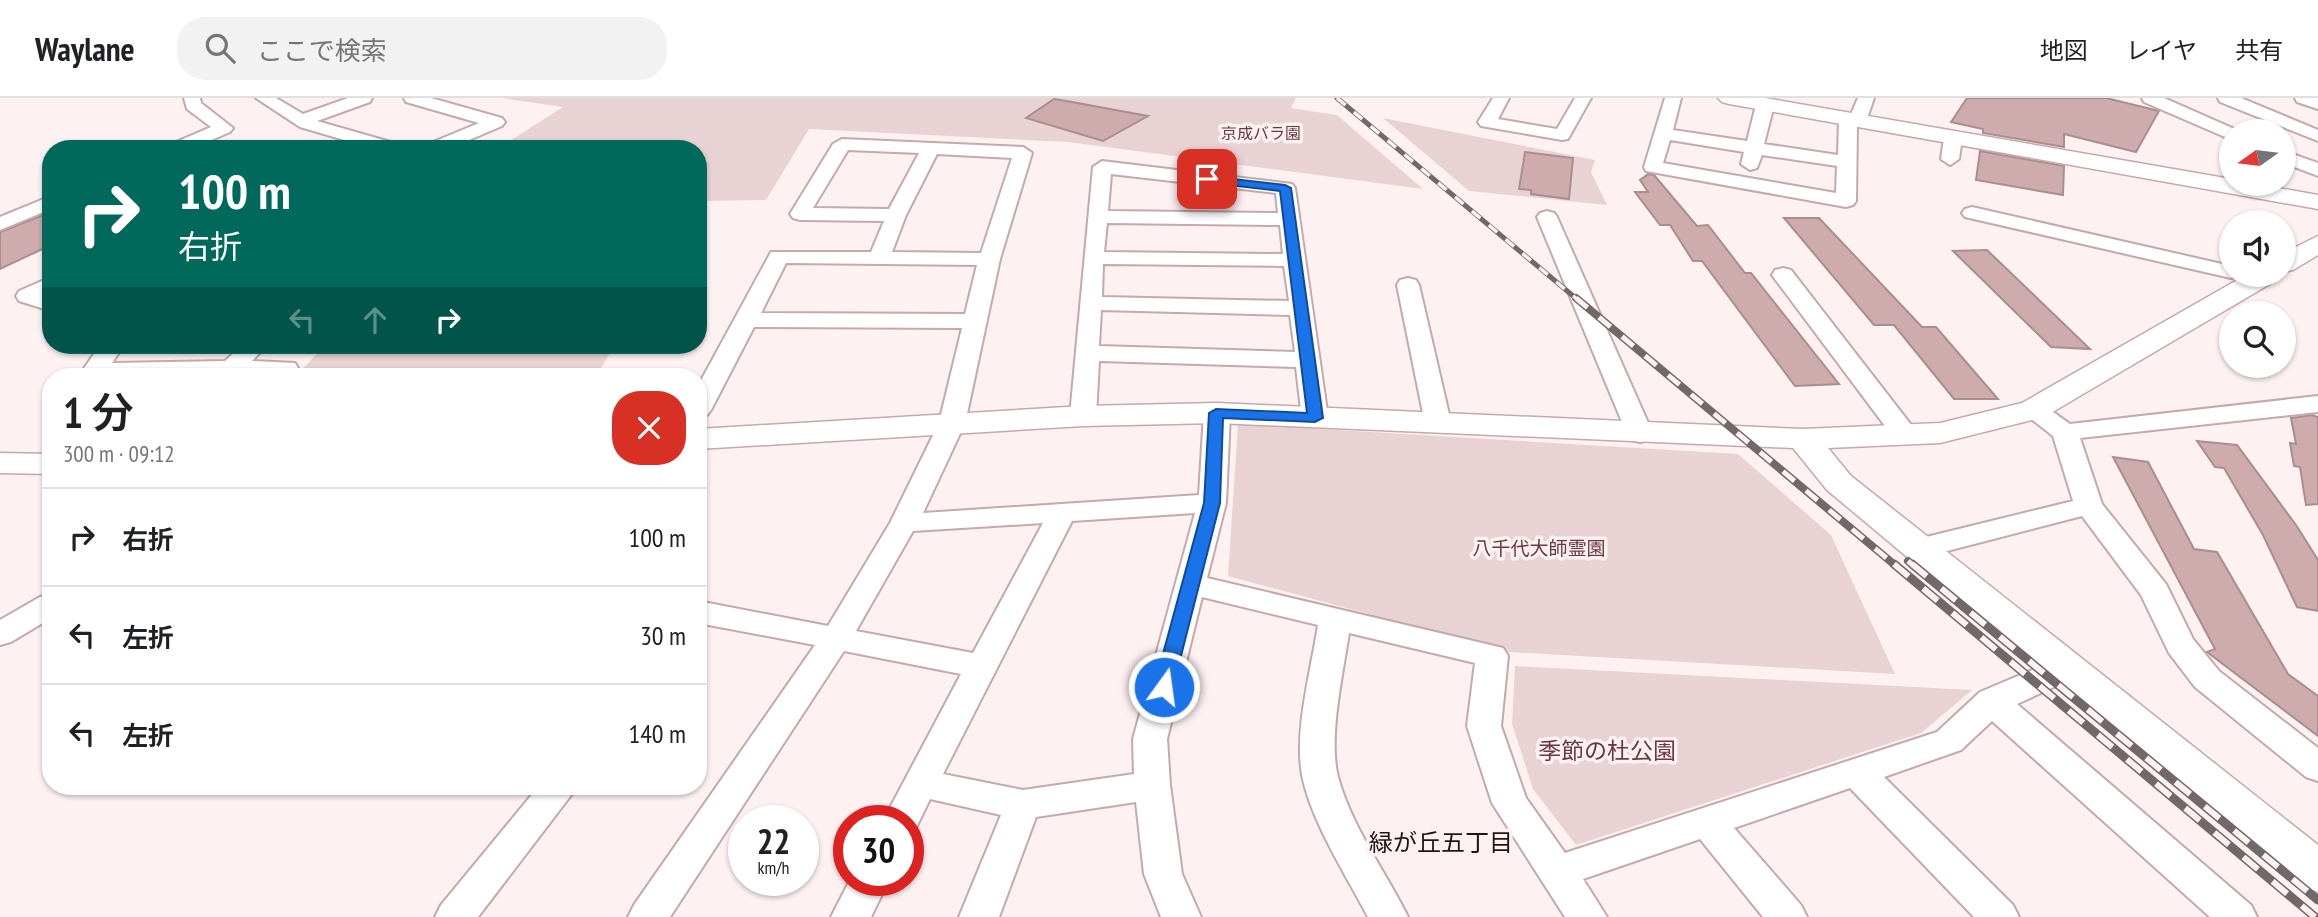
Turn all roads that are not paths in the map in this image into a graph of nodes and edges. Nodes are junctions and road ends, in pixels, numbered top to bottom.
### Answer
1 (192, 98) edge
2 (264, 98) edge
3 (364, 98) edge
4 (412, 98) edge
5 (1501, 98) edge
6 (1583, 98) edge
7 (1673, 98) edge
8 (1729, 98) edge
9 (1866, 98) edge
10 (2202, 98) edge
11 (2226, 98) edge
12 (2303, 98) edge
13 (2156, 101) edge
14 (1761, 102) edge
15 (2318, 104) edge
16 (302, 120) junction
17 (1852, 120) junction
18 (2219, 128) edge
19 (1662, 134) junction
20 (2318, 136) edge
21 (196, 140) edge
22 (366, 140) edge
23 (453, 140) edge
24 (931, 148) junction
25 (1753, 148) junction
26 (2296, 161) edge
27 (1847, 162) junction
28 (2318, 170) edge
29 (1746, 184) junction
30 (2318, 202) edge
31 (42, 206) edge
32 (1972, 213) dead end
33 (896, 215) junction
34 (1097, 217) junction
35 (1547, 217) dead end
36 (1289, 219) junction
37 (0, 224) edge
38 (2318, 244) edge
39 (2296, 254) edge
40 (879, 258) junction
41 (1093, 258) junction
42 (989, 259) junction
43 (1293, 260) junction
44 (2219, 265) edge
45 (1783, 275) dead end
46 (1408, 285) dead end
47 (2234, 287) edge
48 (42, 288) edge
49 (42, 301) edge
50 (1090, 303) junction
51 (1299, 308) junction
52 (746, 320) junction
53 (975, 321) junction
54 (1087, 353) junction
55 (246, 354) edge
56 (1307, 360) junction
57 (232, 368) joint
58 (286, 368) edge
59 (707, 393) edge
60 (2318, 404) edge
61 (2033, 410) junction
62 (1216, 413) junction
63 (1083, 416) junction
64 (1315, 418) junction
65 (951, 423) junction
66 (1438, 423) junction
67 (2065, 432) junction
68 (1640, 434) junction
69 (1906, 436) junction
70 (707, 438) edge
71 (1803, 439) junction
72 (0, 463) edge
73 (42, 464) edge
74 (1212, 503) junction
75 (2089, 506) junction
76 (1062, 513) junction
77 (904, 523) junction
78 (1920, 548) junction
79 (1190, 584) junction
80 (42, 609) edge
81 (707, 614) edge
82 (1335, 619) junction
83 (0, 634) edge
84 (837, 637) junction
85 (981, 666) junction
86 (2067, 668) junction
87 (1992, 701) junction
88 (2318, 767) edge
89 (1858, 773) junction
90 (921, 783) junction
91 (1152, 785) junction
92 (553, 795) edge
93 (909, 805) edge
94 (1023, 805) junction
95 (1707, 822) junction
96 (1556, 872) junction
97 (2318, 872) edge
98 (862, 896) edge
99 (455, 917) edge
100 (648, 917) edge
101 (851, 917) edge
102 (979, 917) edge
103 (1181, 917) edge
104 (1388, 917) edge
105 (1587, 917) edge
106 (1787, 917) edge
107 (1999, 917) edge
108 (2237, 917) edge

1 - 21 street
2 - 16 street
3 - 16 street
4 - 23 street
5 - 6 street
7 - 19 street
8 - 14 street
9 - 17 street
10 - 13 street
11 - 20 street
12 - 15 street
13 - 18 street
14 - 17 street
14 - 25 street
16 - 22 street
17 - 27 street
17 - 30 street
19 - 25 street
19 - 29 street
24 - 33 street
24 - 33 street
24 - 42 street
25 - 27 street
25 - 29 street
26 - 28 street
27 - 29 street
31 - 37 street
32 - 44 street
33 - 40 street
34 - 36 street
34 - 36 street
34 - 41 street
35 - 68 street
36 - 43 street
38 - 39 street
40 - 42 street
40 - 52 street
41 - 43 street
41 - 50 street
42 - 53 street
43 - 51 street
45 - 69 street
46 - 66 street
47 - 61 street
48 - 49 street
50 - 51 street
50 - 54 street
51 - 56 street
52 - 53 street
52 - 59 street
53 - 65 street
54 - 56 street
54 - 63 street
55 - 57 street
56 - 64 street
57 - 58 street
60 - 67 street
61 - 67 street
61 - 69 street
62 - 63 street
62 - 64 street
62 - 74 street
63 - 65 street
64 - 66 street
65 - 70 street
65 - 77 street
66 - 68 street
67 - 75 street
68 - 71 street
69 - 71 street
71 - 78 street
72 - 73 street
74 - 76 street
74 - 79 street
75 - 78 street
75 - 88 street
76 - 77 street
76 - 85 street
77 - 84 street
78 - 86 street
79 - 82 street
79 - 91 street
80 - 83 street
81 - 84 street
82 - 96 street
82 - 104 street
84 - 85 street
84 - 100 street
85 - 90 street
86 - 87 street
86 - 97 street
87 - 89 street
87 - 108 street
89 - 95 street
89 - 107 street
90 - 93 street
90 - 94 street
91 - 94 street
91 - 103 street
92 - 99 street
94 - 102 street
95 - 96 street
95 - 106 street
96 - 105 street
98 - 101 street

